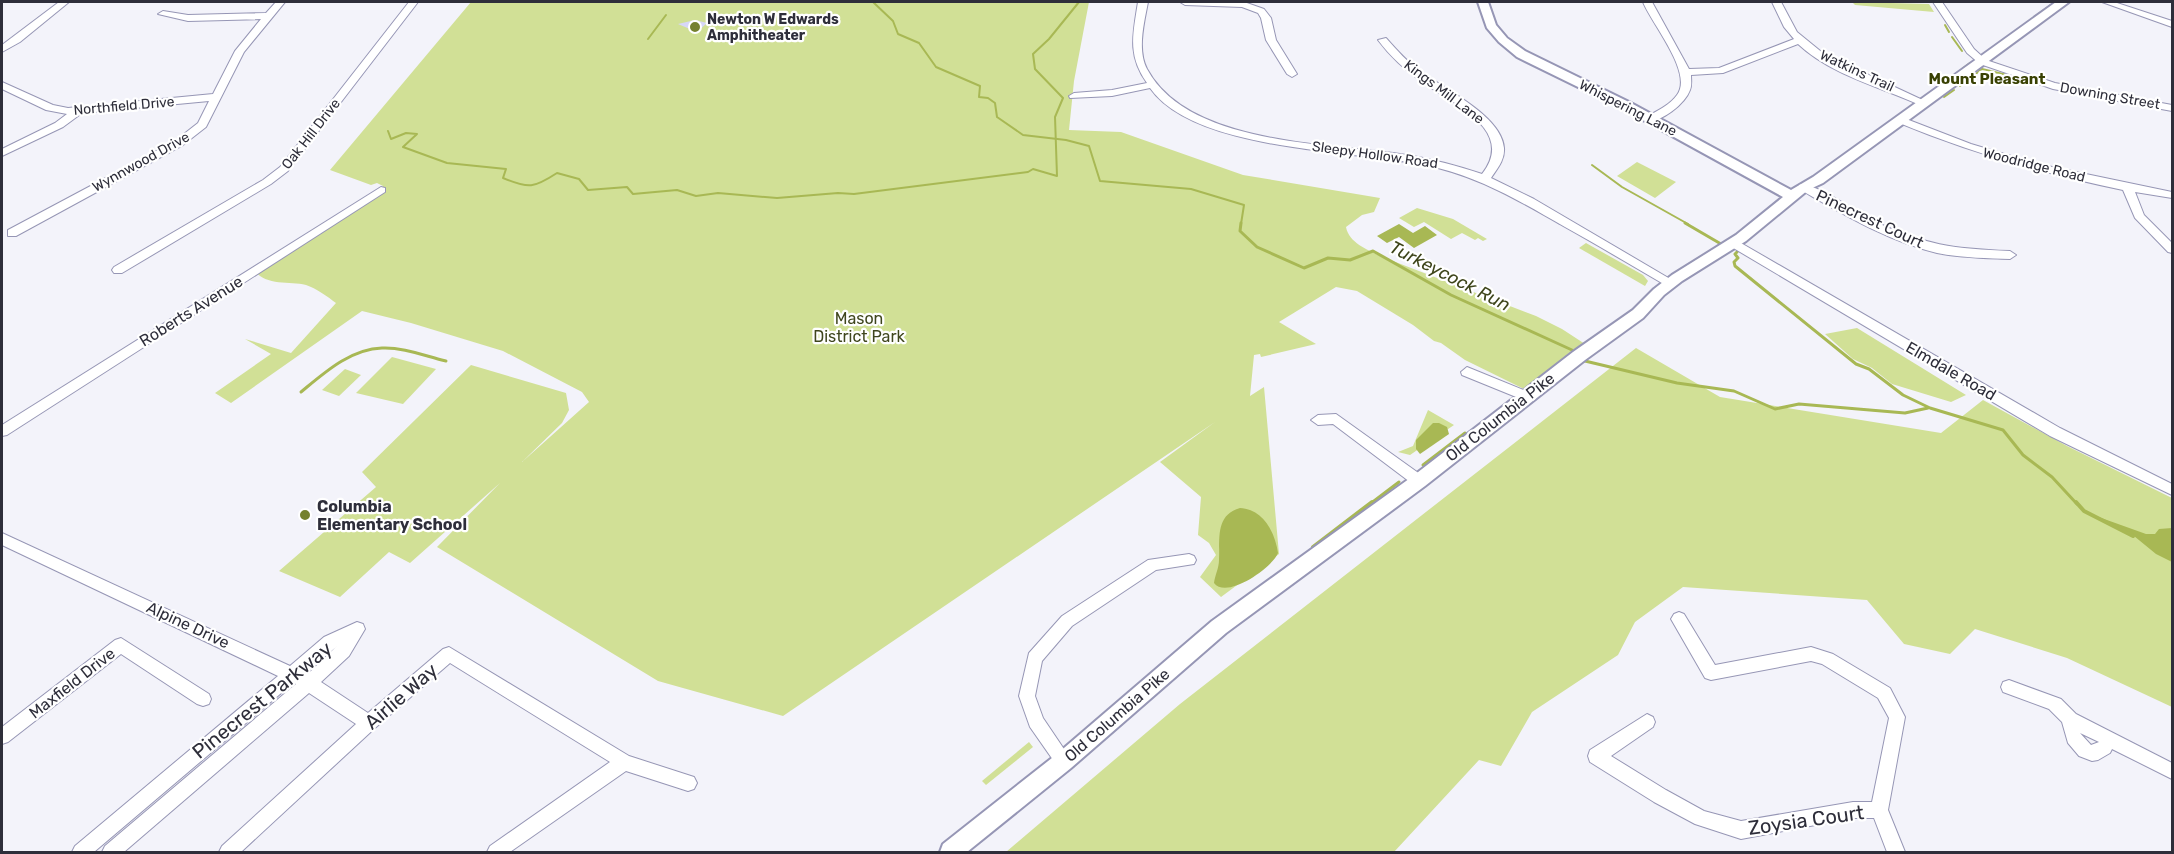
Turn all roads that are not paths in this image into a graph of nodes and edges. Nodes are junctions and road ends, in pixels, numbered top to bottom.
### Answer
1 (64, 2) edge
2 (280, 2) edge
3 (413, 2) edge
4 (1143, 2) edge
5 (1185, 2) edge
6 (1483, 2) edge
7 (1647, 2) edge
8 (1777, 2) edge
9 (1938, 2) edge
10 (2063, 2) edge
11 (2107, 2) edge
12 (163, 14) dead end
13 (267, 16) junction
14 (2172, 24) edge
15 (1383, 40) dead end
16 (1799, 40) junction
17 (2, 49) edge
18 (1983, 62) junction
19 (1686, 72) junction
20 (1292, 74) dead end
21 (1152, 85) junction
22 (3, 87) edge
23 (1074, 96) dead end
24 (217, 98) junction
25 (1924, 103) junction
26 (2172, 108) edge
27 (78, 111) junction
28 (1650, 119) junction
29 (1901, 120) junction
30 (2, 153) edge
31 (1484, 179) junction
32 (2128, 187) junction
33 (381, 190) dead end
34 (1798, 191) junction
35 (2172, 195) edge
36 (12, 233) dead end
37 (1734, 243) junction
38 (2172, 249) edge
39 (2010, 255) dead end
40 (118, 270) dead end
41 (1671, 283) junction
42 (1467, 372) dead end
43 (1526, 396) junction
44 (1318, 420) dead end
45 (2, 431) edge
46 (1419, 481) junction
47 (2172, 490) edge
48 (2, 539) edge
49 (1189, 560) dead end
50 (1679, 620) dead end
51 (292, 674) junction
52 (309, 683) junction
53 (2009, 687) dead end
54 (203, 699) dead end
55 (1647, 722) dead end
56 (369, 723) junction
57 (2, 737) edge
58 (1065, 760) junction
59 (624, 762) junction
60 (2172, 771) edge
61 (688, 783) dead end
62 (1879, 810) junction
63 (81, 852) edge
64 (111, 852) edge
65 (228, 852) edge
66 (496, 852) edge
67 (951, 852) edge
68 (1896, 852) edge

1 - 17 street
2 - 13 street, Wynnwood Drive
3 - 40 street, Oak Hill Drive
4 - 21 street, Sleepy Hollow Road
5 - 20 street
6 - 28 street, Whispering Lane
7 - 19 street
8 - 16 street, Watkins Trail
9 - 18 street, Downing Street
10 - 18 street, Old Columbia Pike
11 - 14 street
12 - 13 street
13 - 24 street, Wynnwood Drive
15 - 31 street, Kings Mill Lane
16 - 19 street
16 - 25 street, Watkins Trail
18 - 25 street, Old Columbia Pike
18 - 26 street, Downing Street
19 - 28 street
21 - 23 street
21 - 31 street, Sleepy Hollow Road
22 - 27 street, Northfield Drive
24 - 27 street, Northfield Drive
24 - 36 street, Wynnwood Drive
25 - 29 street, Old Columbia Pike
27 - 30 street
28 - 34 street, Whispering Lane
29 - 32 street, Woodridge Road
29 - 34 street, Old Columbia Pike
31 - 41 street, Sleepy Hollow Road
32 - 35 street, Woodridge Road
32 - 38 street
33 - 45 street, Roberts Avenue
34 - 37 street, Old Columbia Pike
34 - 39 street, Pinecrest Court
37 - 41 street, Old Columbia Pike
37 - 47 street, Elmdale Road
41 - 43 street, Old Columbia Pike
42 - 43 street
43 - 46 street, Old Columbia Pike
44 - 46 street
46 - 58 street, Old Columbia Pike
48 - 51 street, Alpine Drive
49 - 58 street
50 - 62 street
51 - 52 street, Alpine Drive
51 - 52 street, Pinecrest Parkway
51 - 63 street, Pinecrest Parkway
52 - 56 street, Alpine Drive
52 - 64 street, Pinecrest Parkway
53 - 60 street
54 - 57 street, Maxfield Drive
55 - 62 street, Zoysia Court
56 - 59 street, Airlie Way
56 - 65 street, Airlie Way
58 - 67 street, Old Columbia Pike
59 - 61 street
59 - 66 street
62 - 68 street

